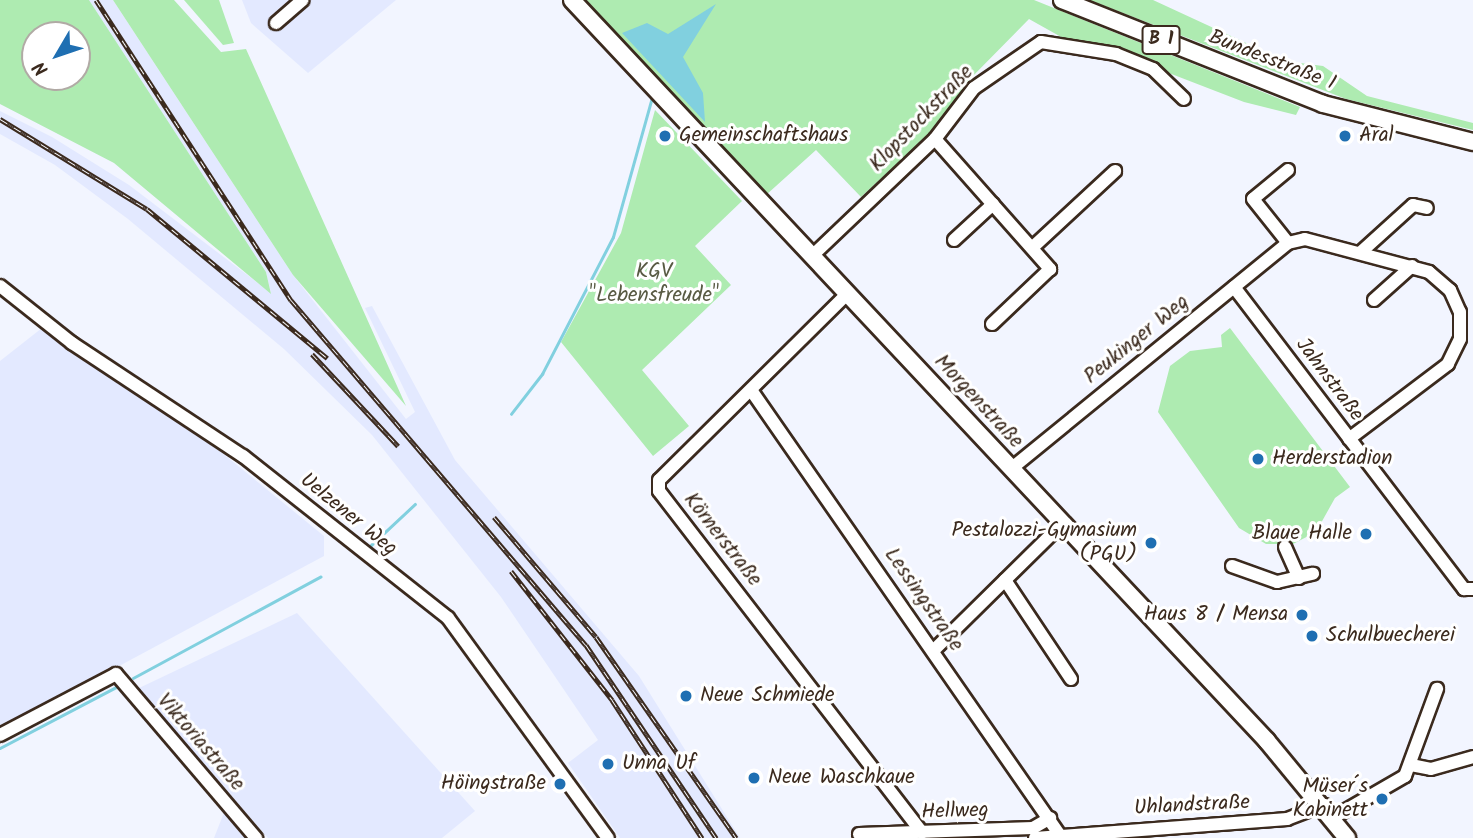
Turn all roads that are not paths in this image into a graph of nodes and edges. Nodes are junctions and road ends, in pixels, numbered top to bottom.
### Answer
1 (302, 0) edge
2 (572, 0) edge
3 (1062, 0) edge
4 (276, 23) dead end
5 (1184, 99) dead end
6 (935, 139) junction
7 (1473, 142) edge
8 (1288, 170) dead end
9 (1115, 171) dead end
10 (993, 204) junction
11 (1427, 208) dead end
12 (954, 240) dead end
13 (1288, 243) junction
14 (1033, 247) junction
15 (1361, 252) junction
16 (812, 256) junction
17 (1412, 266) junction
18 (0, 286) edge
19 (1234, 287) junction
20 (847, 294) junction
21 (1374, 300) dead end
22 (992, 324) dead end
23 (751, 390) junction
24 (1349, 439) junction
25 (1012, 468) junction
26 (1063, 523) junction
27 (1285, 547) dead end
28 (1313, 574) dead end
29 (1299, 578) junction
30 (1005, 580) junction
31 (1231, 582) dead end
32 (1473, 589) edge
33 (934, 650) junction
34 (1072, 679) dead end
35 (1437, 689) dead end
36 (0, 735) edge
37 (1473, 757) edge
38 (1411, 765) junction
39 (1329, 811) junction
40 (1050, 818) junction
41 (922, 833) junction
42 (859, 834) dead end
43 (1059, 834) junction
44 (1090, 835) edge
45 (256, 838) edge
46 (608, 838) edge
47 (1035, 838) edge
48 (1347, 838) edge

1 - 4 street
2 - 16 main road, Morgenstraße
3 - 7 main road, Bundesstraße 1 / B 1
5 - 6 street, Klopstockstraße
6 - 10 street
6 - 16 street, Klopstockstraße
8 - 13 street
9 - 14 street
10 - 12 street
10 - 14 street
11 - 15 street
13 - 15 street
13 - 19 street, Peukinger Weg
14 - 22 street
15 - 17 street
16 - 20 main road, Morgenstraße
17 - 21 street
17 - 24 street
18 - 46 street, Uelzener Weg
19 - 24 street, Jahnstraße
19 - 25 street, Peukinger Weg
20 - 23 street, Körnerstraße
20 - 25 main road, Morgenstraße
23 - 33 street, Lessingstraße
23 - 41 street, Körnerstraße
24 - 32 street, Jahnstraße
25 - 26 main road, Morgenstraße
26 - 30 street
26 - 39 main road, Morgenstraße
27 - 29 street
28 - 29 street
29 - 31 street
30 - 33 street
30 - 34 street
33 - 40 street, Lessingstraße
35 - 38 street
36 - 45 street, Viktoriastraße
37 - 38 street
38 - 39 street, Uhlandstraße
39 - 44 street, Uhlandstraße
39 - 48 main road, Morgenstraße
40 - 41 street, Hellweg
40 - 43 street, Lessingstraße
41 - 42 street, Hellweg
43 - 44 street, Uhlandstraße
43 - 47 street

